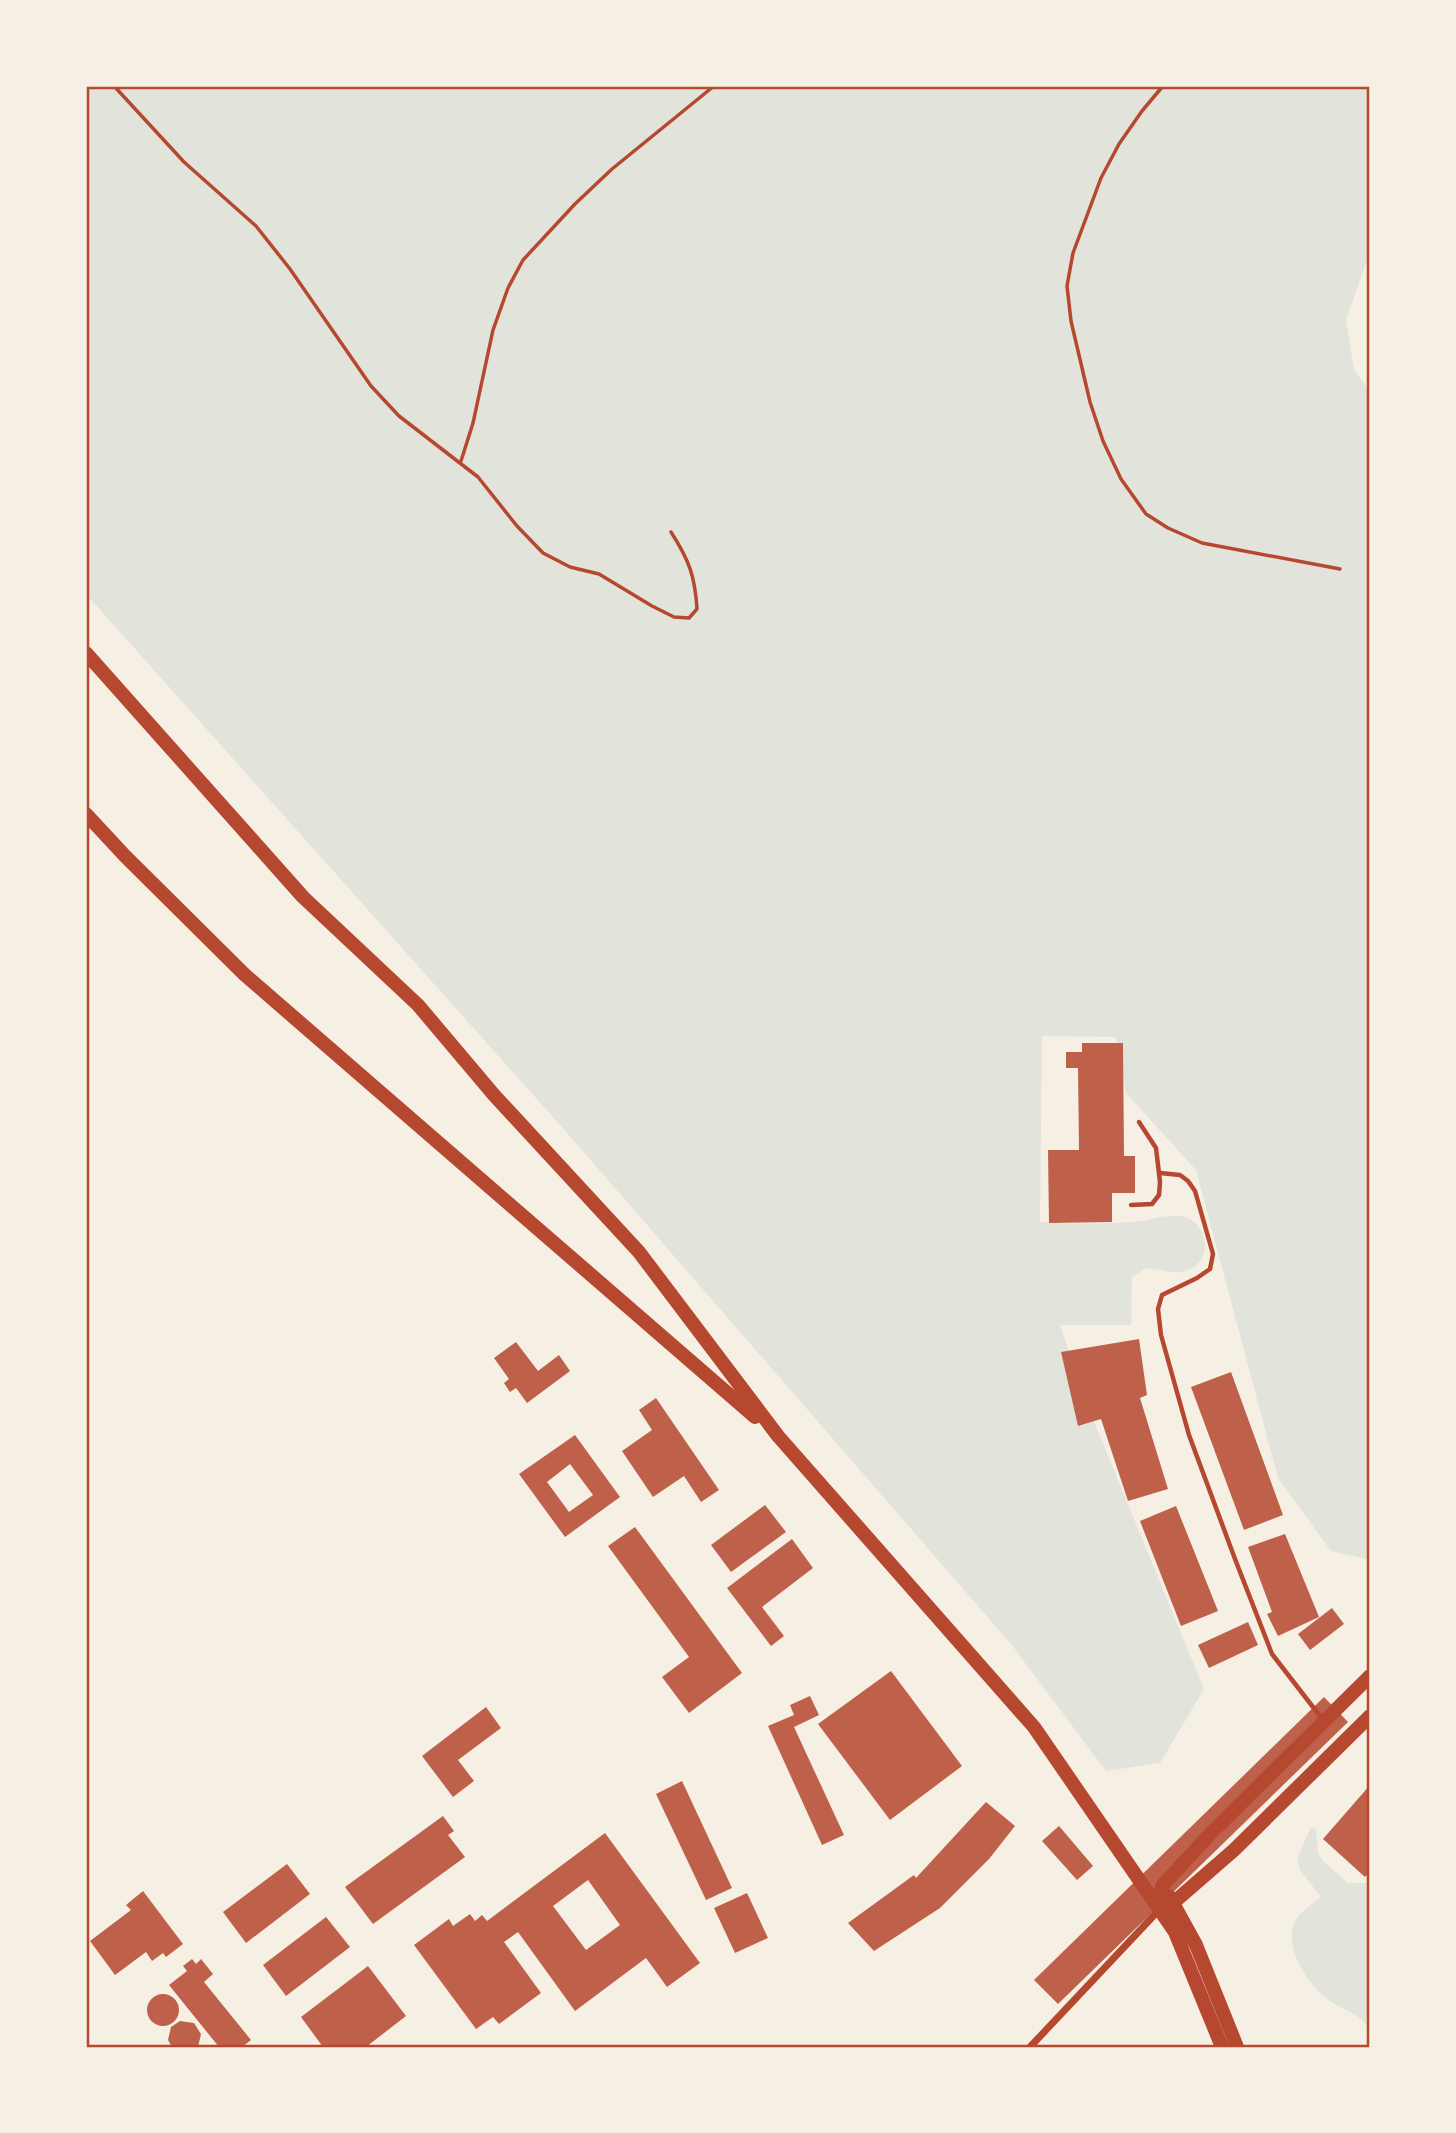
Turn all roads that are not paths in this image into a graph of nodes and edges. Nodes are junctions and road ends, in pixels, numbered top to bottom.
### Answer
1 (86, 653) edge
2 (86, 814) edge
3 (1139, 1122) dead end
4 (1160, 1173) junction
5 (1130, 1205) dead end
6 (778, 1436) junction
7 (1370, 1676) edge
8 (1370, 1716) edge
9 (1324, 1721) junction
10 (1166, 1906) junction
11 (1030, 2047) edge
12 (1222, 2047) edge
13 (1237, 2047) edge

1 - 6 main road
2 - 6 main road
3 - 4 lane
4 - 5 lane
4 - 9 lane
6 - 10 main road
7 - 9 main road
8 - 10 main road
9 - 10 main road
10 - 11 street
10 - 12 main road
10 - 13 main road

